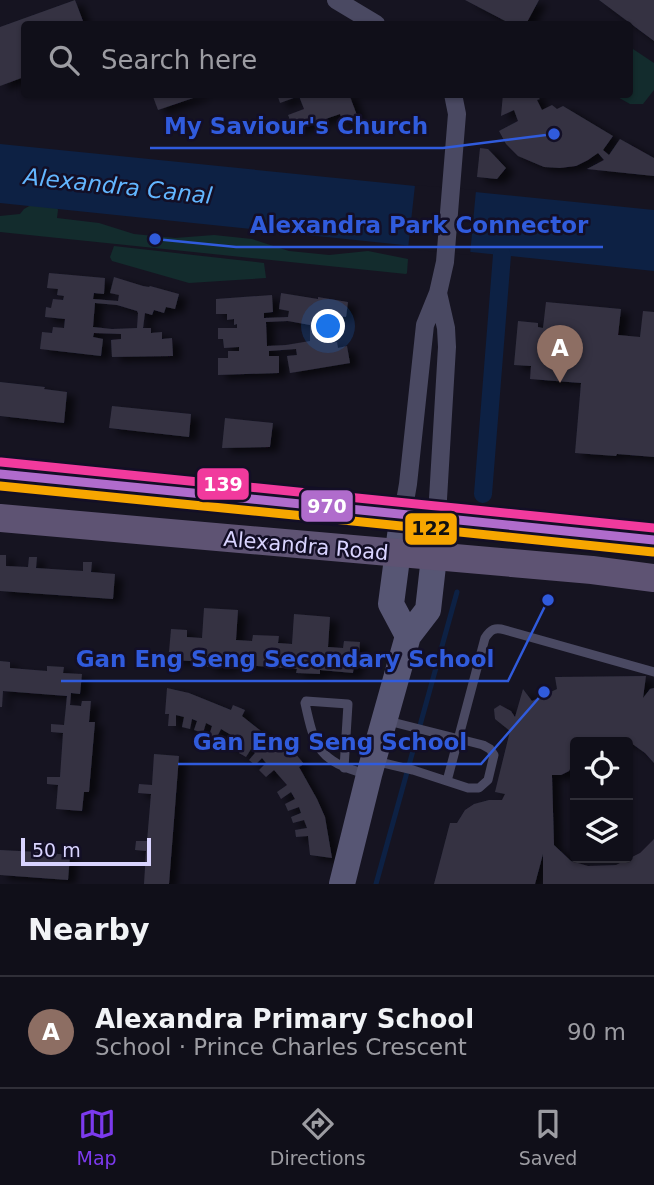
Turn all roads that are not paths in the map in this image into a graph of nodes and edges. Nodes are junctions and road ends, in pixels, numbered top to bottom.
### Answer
1 (335, 0) edge
2 (371, 21) edge
3 (454, 98) edge
4 (438, 293) junction
5 (0, 474) edge
6 (403, 513) junction
7 (437, 516) junction
8 (0, 518) edge
9 (654, 540) edge
10 (397, 554) junction
11 (434, 557) junction
12 (654, 578) edge
13 (408, 636) junction
14 (654, 672) edge
15 (393, 722) junction
16 (459, 738) junction
17 (370, 767) junction
18 (447, 780) junction
19 (342, 884) edge

1 - 2 street
3 - 4 street
4 - 6 street
4 - 7 street
5 - 6 main road, Alexandra Road
6 - 7 main road, Alexandra Road
6 - 10 main road
7 - 9 main road, Alexandra Road
7 - 11 main road
8 - 10 main road, Alexandra Road
10 - 11 main road, Alexandra Road
10 - 13 main road
11 - 12 main road, Alexandra Road
11 - 13 main road
13 - 15 main road
14 - 16 lane
15 - 16 lane
15 - 17 main road
16 - 18 lane
16 - 18 lane
17 - 17 lane
17 - 18 lane
17 - 19 main road

